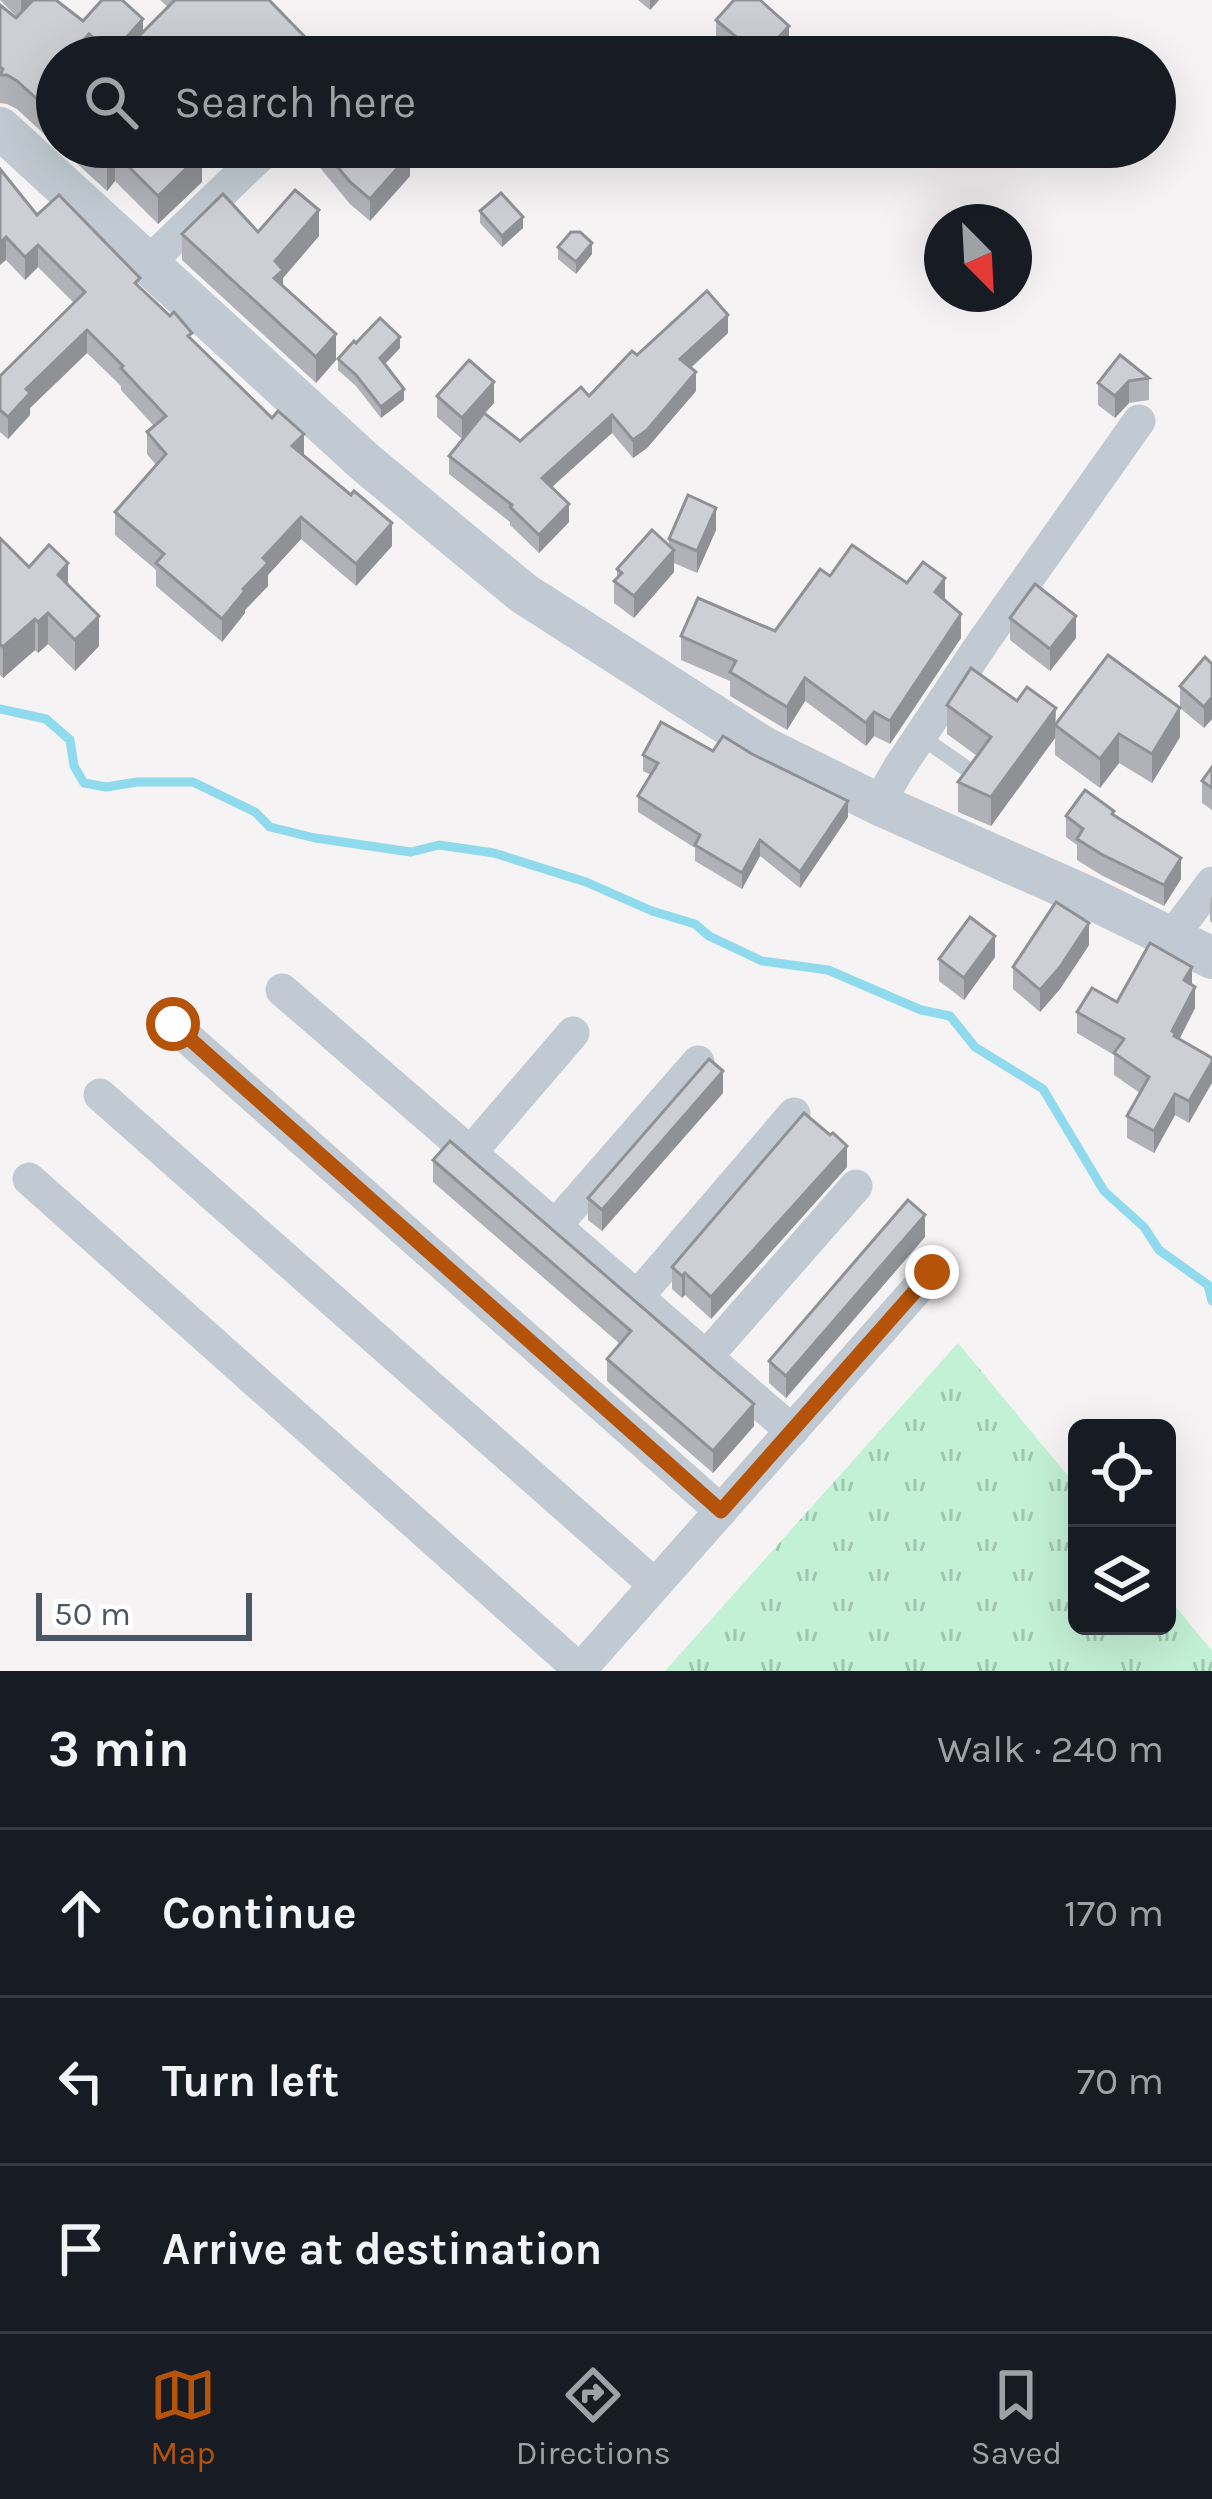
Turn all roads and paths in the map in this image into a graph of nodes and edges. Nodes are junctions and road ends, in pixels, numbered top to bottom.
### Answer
1 (0, 128) edge
2 (36, 161) edge
3 (44, 168) edge
4 (247, 168) edge
5 (148, 263) junction
6 (1139, 421) dead end
7 (920, 736) junction
8 (970, 771) edge
9 (878, 804) junction
10 (1212, 883) edge
11 (1171, 938) junction
12 (1212, 958) edge
13 (282, 990) dead end
14 (173, 1024) dead end
15 (573, 1033) dead end
16 (698, 1062) dead end
17 (100, 1095) dead end
18 (794, 1114) dead end
19 (470, 1153) junction
20 (29, 1179) dead end
21 (856, 1186) dead end
22 (555, 1226) junction
23 (932, 1272) dead end
24 (637, 1298) junction
25 (706, 1357) junction
26 (792, 1431) junction
27 (721, 1511) junction
28 (655, 1585) junction
29 (579, 1670) edge

1 - 2 street
3 - 5 street
4 - 5 street
5 - 9 street
6 - 7 street
7 - 8 lane
7 - 9 street
9 - 11 street
10 - 11 street
11 - 12 street
13 - 19 street
14 - 27 street
15 - 19 street
16 - 22 street
17 - 28 street
18 - 24 street
19 - 22 street
20 - 29 street
21 - 25 street
22 - 24 street
23 - 26 street
24 - 25 street
25 - 26 street
26 - 27 street
27 - 28 street
28 - 29 street

